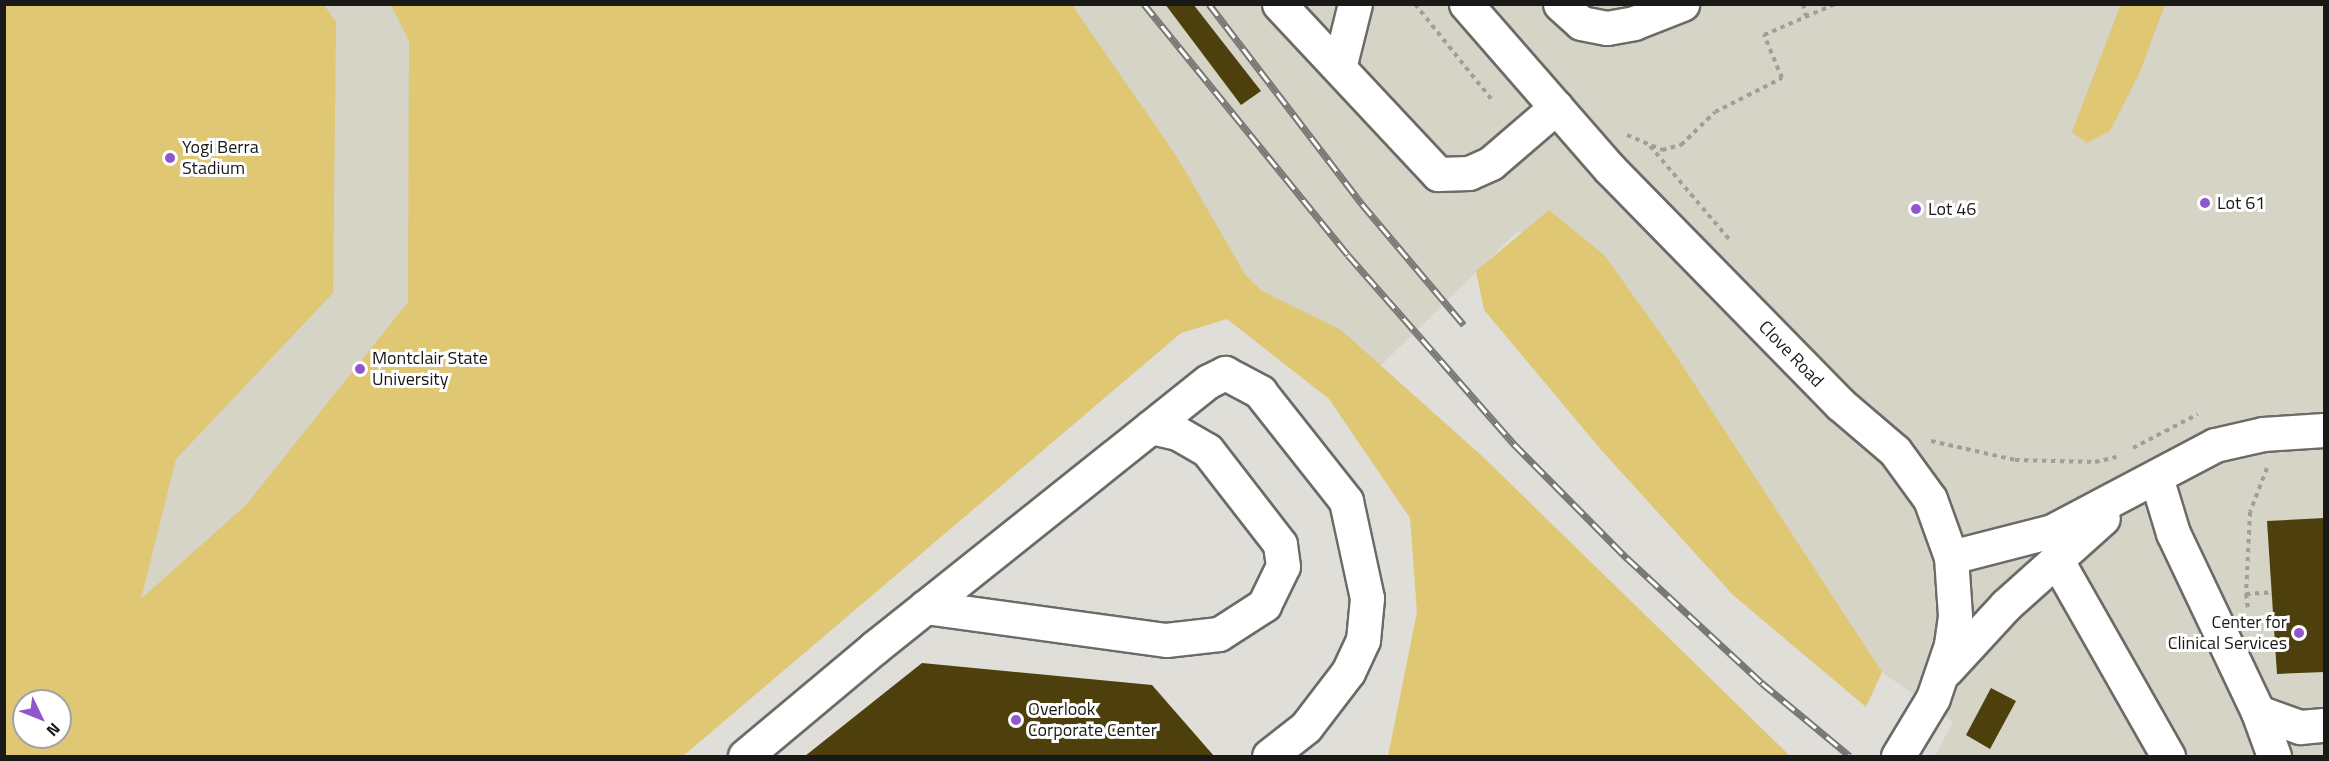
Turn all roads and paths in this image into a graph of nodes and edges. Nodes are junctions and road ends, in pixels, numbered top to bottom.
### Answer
1 (1279, 4) edge
2 (1355, 4) edge
3 (1415, 4) edge
4 (1466, 4) edge
5 (1560, 4) edge
6 (1682, 4) edge
7 (1803, 4) edge
8 (1835, 4) edge
9 (1806, 16) junction
10 (1340, 64) junction
11 (1493, 100) dead end
12 (1556, 107) junction
13 (1621, 130) dead end
14 (1650, 146) junction
15 (1737, 248) dead end
16 (2201, 413) dead end
17 (1151, 427) junction
18 (2325, 430) edge
19 (1927, 441) dead end
20 (2277, 468) dead end
21 (2143, 485) junction
22 (1951, 557) junction
23 (2056, 559) junction
24 (2272, 592) dead end
25 (925, 607) junction
26 (1943, 674) junction
27 (2258, 712) junction
28 (2325, 725) edge
29 (745, 756) edge
30 (1269, 756) edge
31 (1898, 756) edge
32 (2168, 756) edge
33 (2274, 756) edge

1 - 10 street
2 - 10 street
3 - 11 path
4 - 12 street, Clove Road
5 - 6 street
7 - 9 path
8 - 9 path
9 - 14 path
10 - 12 street
12 - 22 street, Clove Road
13 - 14 path
14 - 15 path
16 - 19 path
17 - 25 street
17 - 25 street
17 - 30 street
18 - 21 street
20 - 24 path
21 - 22 street
21 - 23 street
21 - 27 street
22 - 26 street, Clove Road
23 - 26 street
23 - 32 street
25 - 29 street
26 - 31 street, Clove Road
27 - 28 street
27 - 33 street

